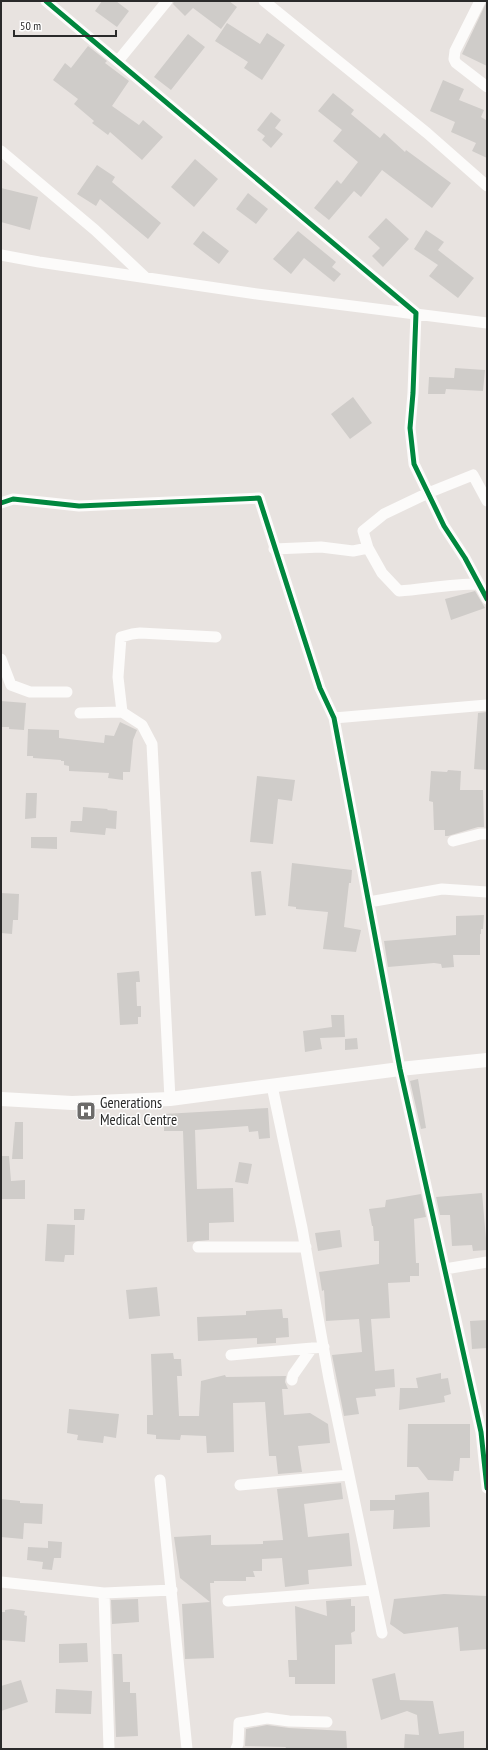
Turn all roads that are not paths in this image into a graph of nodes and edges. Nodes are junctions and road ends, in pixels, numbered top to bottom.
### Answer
1 (46, 1) edge
2 (167, 1) edge
3 (264, 1) edge
4 (480, 1) edge
5 (118, 62) junction
6 (487, 87) edge
7 (1, 151) edge
8 (487, 186) edge
9 (1, 254) edge
10 (146, 278) junction
11 (416, 313) junction
12 (487, 323) edge
13 (428, 493) junction
14 (1, 502) edge
15 (487, 502) edge
16 (368, 548) junction
17 (275, 549) junction
18 (478, 584) junction
19 (487, 599) edge
20 (216, 636) dead end
21 (1, 659) edge
22 (67, 692) dead end
23 (487, 705) edge
24 (122, 712) junction
25 (80, 713) dead end
26 (334, 718) junction
27 (487, 834) edge
28 (453, 841) dead end
29 (487, 892) edge
30 (369, 902) junction
31 (487, 1060) edge
32 (400, 1069) junction
33 (272, 1086) junction
34 (1, 1099) edge
35 (170, 1099) junction
36 (198, 1247) dead end
37 (306, 1247) junction
38 (487, 1262) edge
39 (445, 1269) junction
40 (324, 1347) junction
41 (312, 1348) junction
42 (231, 1355) dead end
43 (292, 1380) dead end
44 (349, 1475) junction
45 (160, 1480) dead end
46 (240, 1485) dead end
47 (487, 1488) edge
48 (1, 1582) edge
49 (172, 1590) junction
50 (373, 1590) junction
51 (104, 1594) junction
52 (228, 1601) dead end
53 (382, 1633) dead end
54 (327, 1722) dead end
55 (109, 1749) edge
56 (187, 1749) edge
57 (236, 1749) edge

1 - 5 street
2 - 5 street
3 - 8 street
4 - 6 street
5 - 11 street
7 - 10 street
9 - 10 street
10 - 11 street
11 - 12 street
11 - 13 street
13 - 15 street
13 - 16 street
13 - 18 street
14 - 17 street
16 - 17 street
16 - 18 street
17 - 26 street
18 - 19 street
20 - 24 street
21 - 22 street
23 - 26 street
24 - 25 street
24 - 35 street
26 - 30 street
27 - 28 street
29 - 30 street
30 - 32 street
31 - 32 street
32 - 33 street
32 - 39 street
33 - 35 street
33 - 37 street
34 - 35 street
36 - 37 street
37 - 40 street
38 - 39 street
39 - 47 street
40 - 41 street
40 - 44 street
41 - 42 street
41 - 43 street
44 - 46 street
44 - 50 street
45 - 49 street
48 - 51 street
49 - 51 street
49 - 56 street
50 - 52 street
50 - 53 street
51 - 55 street
54 - 57 street

